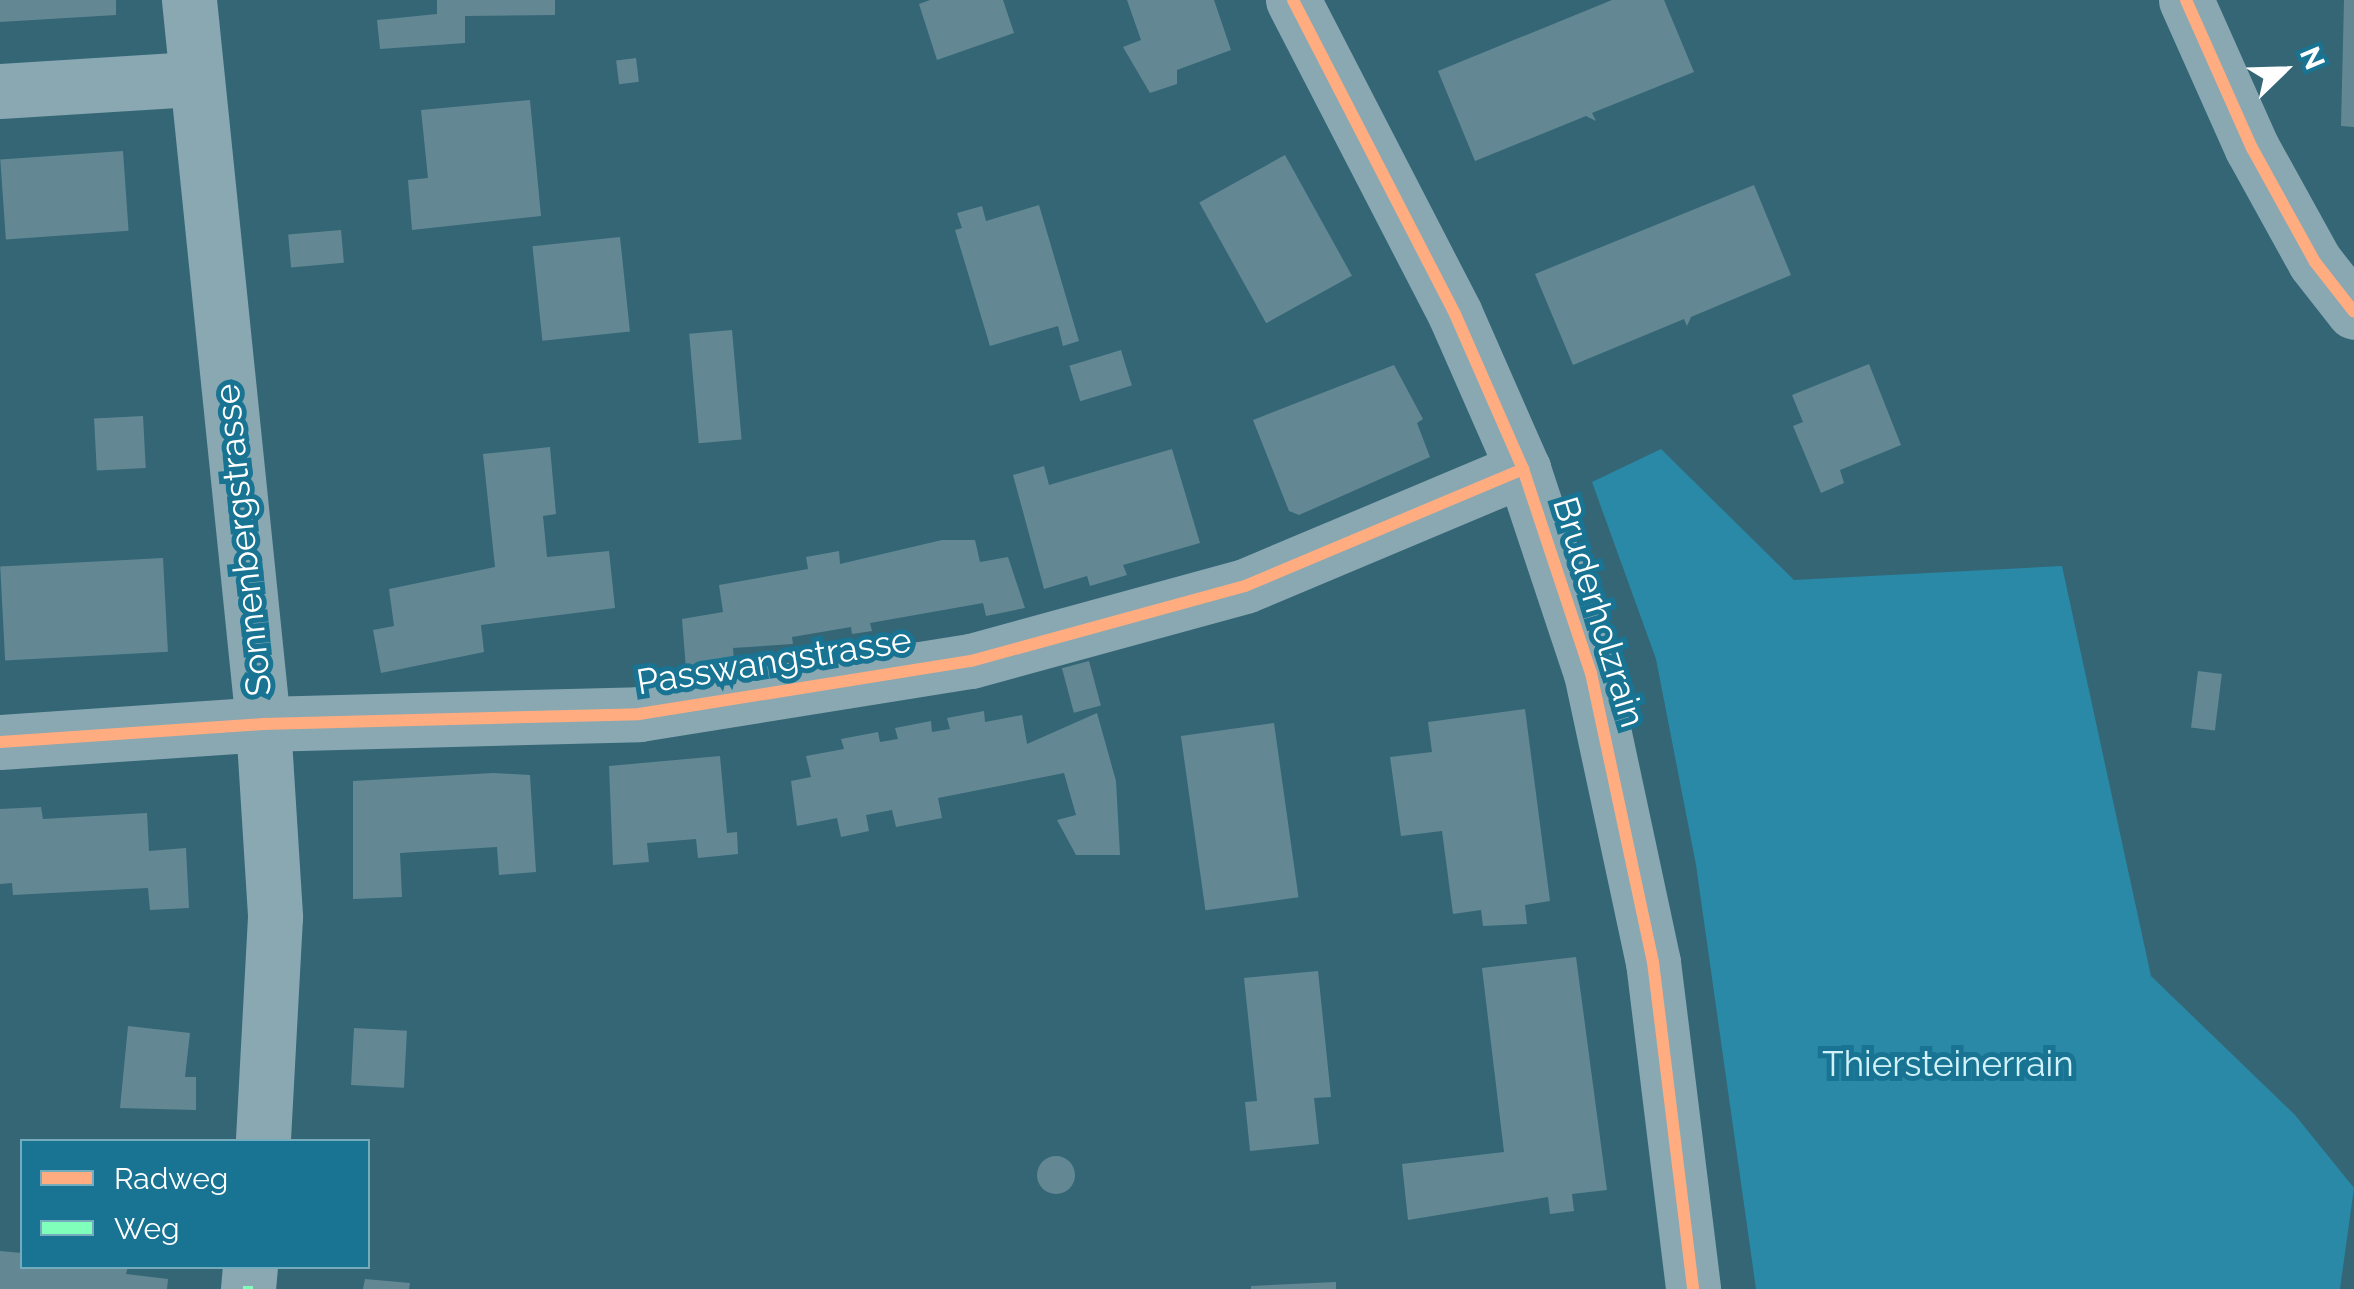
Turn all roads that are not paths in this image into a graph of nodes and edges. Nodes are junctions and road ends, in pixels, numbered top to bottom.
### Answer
1 (189, 0) edge
2 (1293, 0) edge
3 (2186, 0) edge
4 (192, 79) junction
5 (0, 90) edge
6 (2354, 312) edge
7 (1523, 469) junction
8 (263, 724) junction
9 (0, 742) edge
10 (263, 1139) edge
11 (1693, 1289) edge

1 - 4 street, Sonnenbergstrasse
2 - 7 street, Bruderholzrain
3 - 6 street
4 - 5 street
4 - 8 street, Sonnenbergstrasse
7 - 8 street, Passwangstrasse
7 - 11 street, Bruderholzrain
8 - 9 street, Passwangstrasse
8 - 10 street, Sonnenbergstrasse

